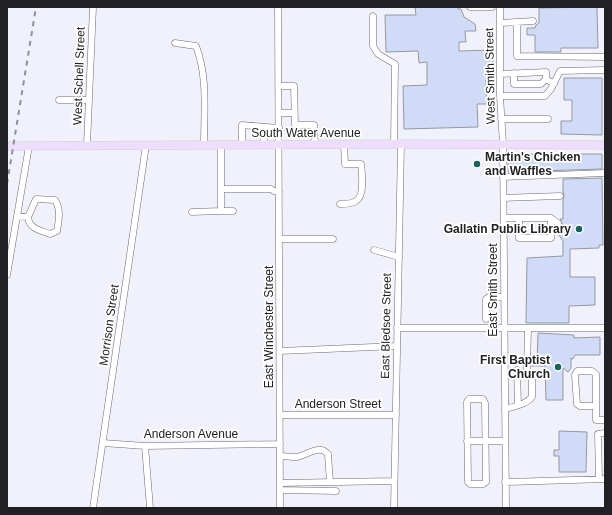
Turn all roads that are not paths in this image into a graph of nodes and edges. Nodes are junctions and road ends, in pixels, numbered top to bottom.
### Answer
1 (93, 7) edge
2 (278, 7) edge
3 (470, 7) edge
4 (484, 7) edge
5 (492, 7) edge
6 (500, 7) edge
7 (373, 16) dead end
8 (533, 21) dead end
9 (517, 22) junction
10 (500, 23) junction
11 (175, 43) dead end
12 (605, 57) edge
13 (605, 70) edge
14 (514, 73) junction
15 (500, 74) junction
16 (546, 79) junction
17 (554, 84) junction
18 (279, 86) junction
19 (500, 96) junction
20 (59, 100) dead end
21 (88, 100) junction
22 (279, 113) junction
23 (294, 113) junction
24 (501, 119) junction
25 (548, 119) dead end
26 (264, 127) junction
27 (279, 128) junction
28 (344, 144) junction
29 (398, 144) junction
30 (503, 144) junction
31 (605, 144) edge
32 (87, 145) junction
33 (146, 145) junction
34 (204, 145) junction
35 (221, 145) junction
36 (242, 145) junction
37 (264, 145) junction
38 (279, 145) junction
39 (316, 145) junction
40 (7, 146) edge
41 (29, 146) junction
42 (605, 173) edge
43 (503, 177) junction
44 (279, 184) junction
45 (271, 189) junction
46 (221, 190) junction
47 (279, 192) junction
48 (560, 196) dead end
49 (504, 198) junction
50 (340, 204) dead end
51 (222, 211) junction
52 (232, 211) dead end
53 (192, 212) dead end
54 (17, 216) junction
55 (28, 217) junction
56 (504, 218) junction
57 (519, 218) junction
58 (551, 218) junction
59 (558, 223) dead end
60 (558, 234) dead end
61 (551, 238) junction
62 (280, 239) junction
63 (333, 239) dead end
64 (374, 250) dead end
65 (399, 257) junction
66 (7, 275) edge
67 (504, 297) junction
68 (486, 319) dead end
69 (397, 328) junction
70 (504, 328) junction
71 (528, 328) junction
72 (605, 328) edge
73 (397, 346) junction
74 (280, 351) junction
75 (505, 370) junction
76 (517, 370) junction
77 (527, 370) junction
78 (518, 405) junction
79 (596, 406) junction
80 (505, 409) junction
81 (280, 414) junction
82 (396, 415) junction
83 (605, 420) edge
84 (605, 433) edge
85 (468, 441) junction
86 (486, 441) junction
87 (505, 441) junction
88 (103, 443) junction
89 (280, 444) junction
90 (145, 446) junction
91 (280, 456) junction
92 (602, 479) edge
93 (394, 481) junction
94 (330, 482) junction
95 (505, 482) junction
96 (280, 483) junction
97 (280, 490) junction
98 (336, 491) dead end
99 (93, 508) edge
100 (150, 508) edge
101 (280, 508) edge
102 (394, 508) edge
103 (506, 508) edge

1 - 21 street, West Schell Street
2 - 18 street, East Winchester Street
3 - 4 street
4 - 5 street
6 - 10 street, West Smith Street
7 - 29 street, East Bledsoe Street
8 - 9 street
9 - 10 street
9 - 12 street
10 - 15 street, West Smith Street
11 - 34 street
13 - 17 street
14 - 15 street
14 - 16 street
14 - 16 street
15 - 19 street, West Smith Street
16 - 17 street
17 - 19 street
18 - 22 street, East Winchester Street
18 - 23 street
19 - 24 street, West Smith Street
20 - 21 street
21 - 32 street, West Schell Street
22 - 23 street
22 - 27 street, East Winchester Street
23 - 39 street
24 - 25 street
24 - 30 street, West Smith Street
26 - 27 street
26 - 36 street
26 - 37 street
27 - 38 street, East Winchester Street
28 - 29 main road, South Water Avenue
28 - 39 main road, South Water Avenue
28 - 50 street
29 - 30 main road, South Water Avenue
29 - 65 street, East Bledsoe Street
30 - 31 main road, South Water Avenue
30 - 43 street, East Smith Street
32 - 33 main road, South Water Avenue
32 - 41 main road, South Water Avenue
33 - 34 main road, South Water Avenue
33 - 88 street, Morrison Street
34 - 35 main road, South Water Avenue
35 - 36 main road, South Water Avenue
35 - 46 street
36 - 37 main road, South Water Avenue
37 - 38 main road, South Water Avenue
38 - 39 main road, South Water Avenue
38 - 44 street, East Winchester Street
40 - 41 main road, South Water Avenue
41 - 54 street
42 - 43 street
43 - 49 street, East Smith Street
44 - 45 street
44 - 47 street, East Winchester Street
45 - 46 street
45 - 47 street
46 - 51 street
47 - 62 street, East Winchester Street
48 - 49 street
49 - 56 street, East Smith Street
51 - 52 street
51 - 53 street
54 - 55 street
54 - 66 street
55 - 55 street
56 - 57 street
56 - 67 street, East Smith Street
57 - 58 street
57 - 61 street
58 - 59 street
58 - 61 street
60 - 61 street
62 - 63 street
62 - 74 street, East Winchester Street
64 - 65 street
65 - 69 street, East Bledsoe Street
67 - 68 street
67 - 70 street, East Smith Street
69 - 70 street
69 - 73 street, East Bledsoe Street
70 - 71 street
70 - 75 street, East Smith Street
71 - 72 street
71 - 77 street
73 - 74 street
73 - 82 street, East Bledsoe Street
74 - 81 street, East Winchester Street
75 - 76 street
75 - 80 street, East Smith Street
76 - 77 street
76 - 78 street
77 - 78 street
78 - 80 street
79 - 79 street
79 - 83 street
80 - 87 street, East Smith Street
81 - 82 street, Anderson Street
81 - 89 street, East Winchester Street
82 - 93 street, East Bledsoe Street
84 - 92 street
85 - 86 street
85 - 86 street
85 - 86 street
86 - 87 street
87 - 95 street, East Smith Street
88 - 90 street, Anderson Avenue
88 - 99 street, Morrison Street
89 - 90 street, Anderson Avenue
89 - 91 street, East Winchester Street
90 - 100 street
91 - 94 street
91 - 96 street, East Winchester Street
92 - 95 street
93 - 94 street
93 - 102 street, East Bledsoe Street
94 - 96 street
95 - 103 street, East Smith Street
96 - 97 street, East Winchester Street
97 - 98 street
97 - 101 street, East Winchester Street

